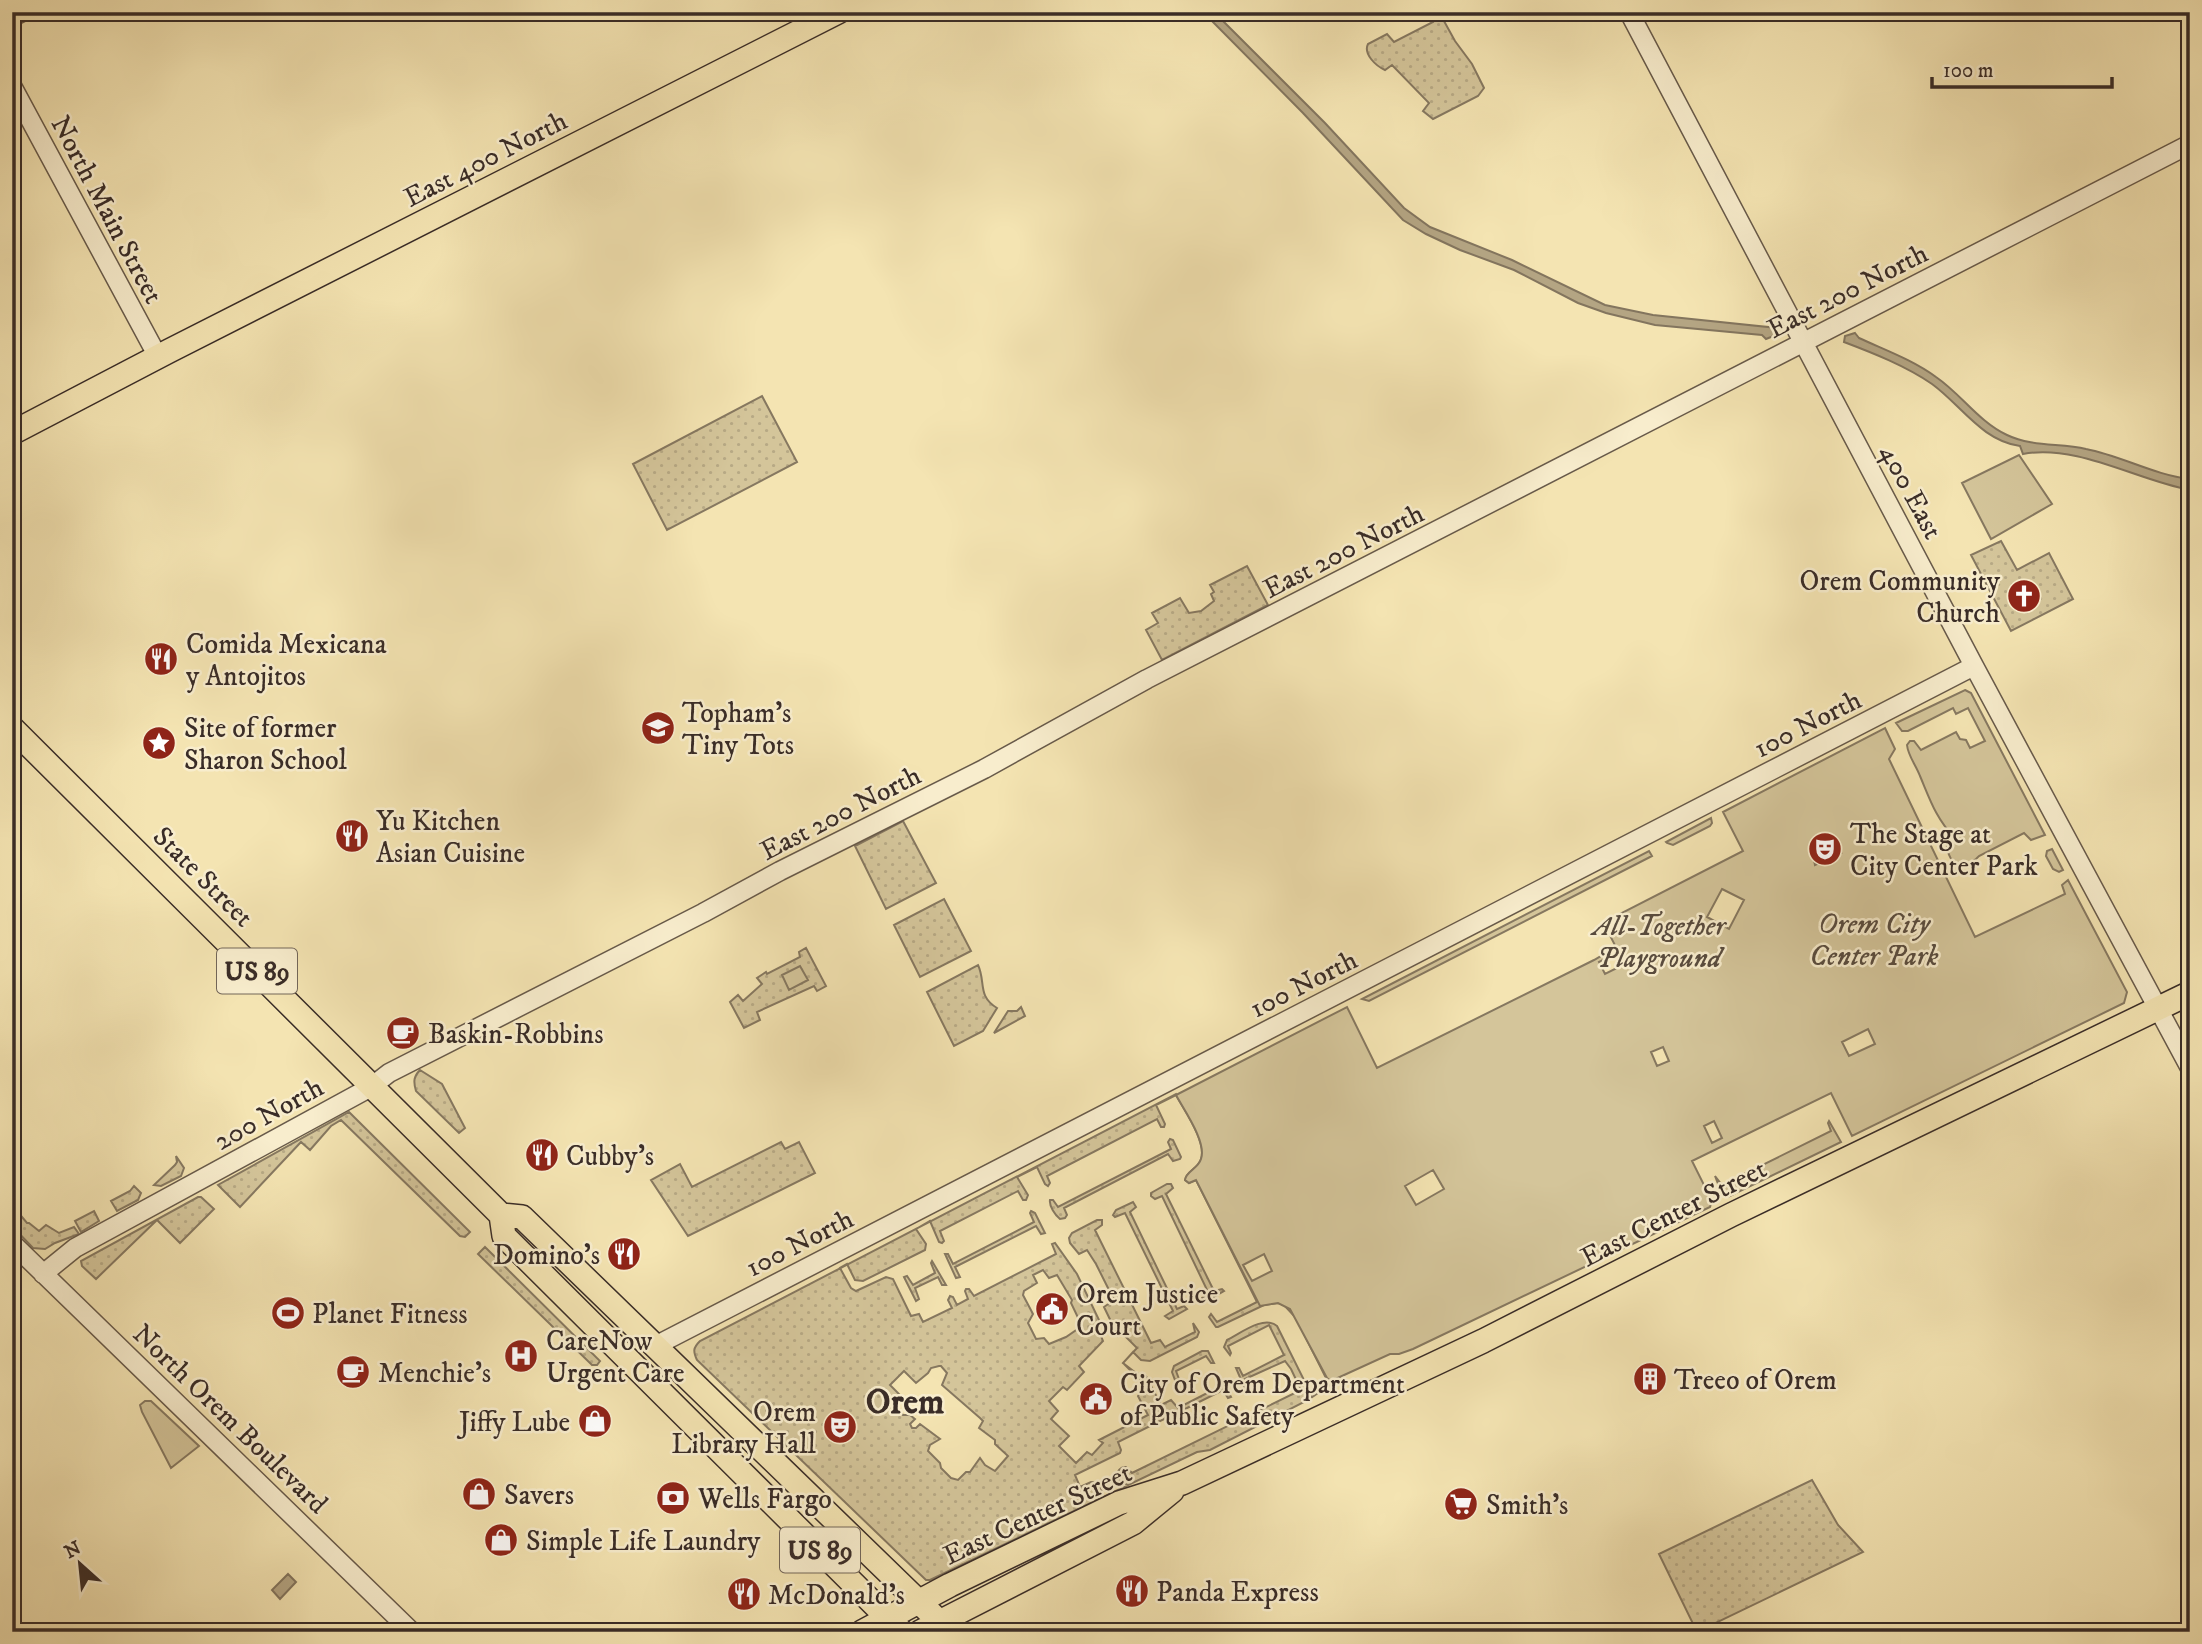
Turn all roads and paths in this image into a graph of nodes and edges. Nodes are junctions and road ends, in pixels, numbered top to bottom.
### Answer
1 (22, 12) edge
2 (838, 12) edge
3 (1629, 12) edge
4 (12, 18) edge
5 (12, 86) edge
6 (2190, 144) edge
7 (1804, 342) junction
8 (158, 357) junction
9 (12, 433) edge
10 (1975, 666) junction
11 (12, 728) edge
12 (2190, 993) edge
13 (521, 1006) joint
14 (2158, 1009) junction
15 (2190, 1068) edge
16 (371, 1087) junction
17 (501, 1214) junction
18 (12, 1243) edge
19 (43, 1274) junction
20 (600, 1331) junction
21 (655, 1346) junction
22 (1182, 1483) junction
23 (919, 1602) junction
24 (895, 1625) edge
25 (937, 1628) edge
26 (412, 1632) edge
27 (862, 1632) edge

1 - 4 street
2 - 8 main road, East 400 North
3 - 7 street, 400 East
5 - 8 street, North Main Street
6 - 7 street, East 200 North
7 - 10 street, 400 East
7 - 13 street, East 200 North
8 - 9 main road, East 400 North
10 - 14 street, 400 East
10 - 21 street, 100 North
11 - 16 main road, State Street / US 89
12 - 14 main road, East Center Street
13 - 16 street, 200 North
14 - 15 street, 400 East
14 - 22 main road, East Center Street
16 - 17 main road, State Street / US 89
16 - 19 street, 200 North
17 - 20 main road, State Street
17 - 21 main road, State Street / US 89
18 - 19 street, North Orem Boulevard
19 - 26 street, North Orem Boulevard
20 - 21 main road
20 - 24 main road, State Street / US 89
21 - 23 main road, State Street / US 89
22 - 23 main road, East Center Street
22 - 25 main road, East Center Street
23 - 24 main road, East Center Street
23 - 25 main road, State Street / US 89
24 - 27 main road, East Center Street

